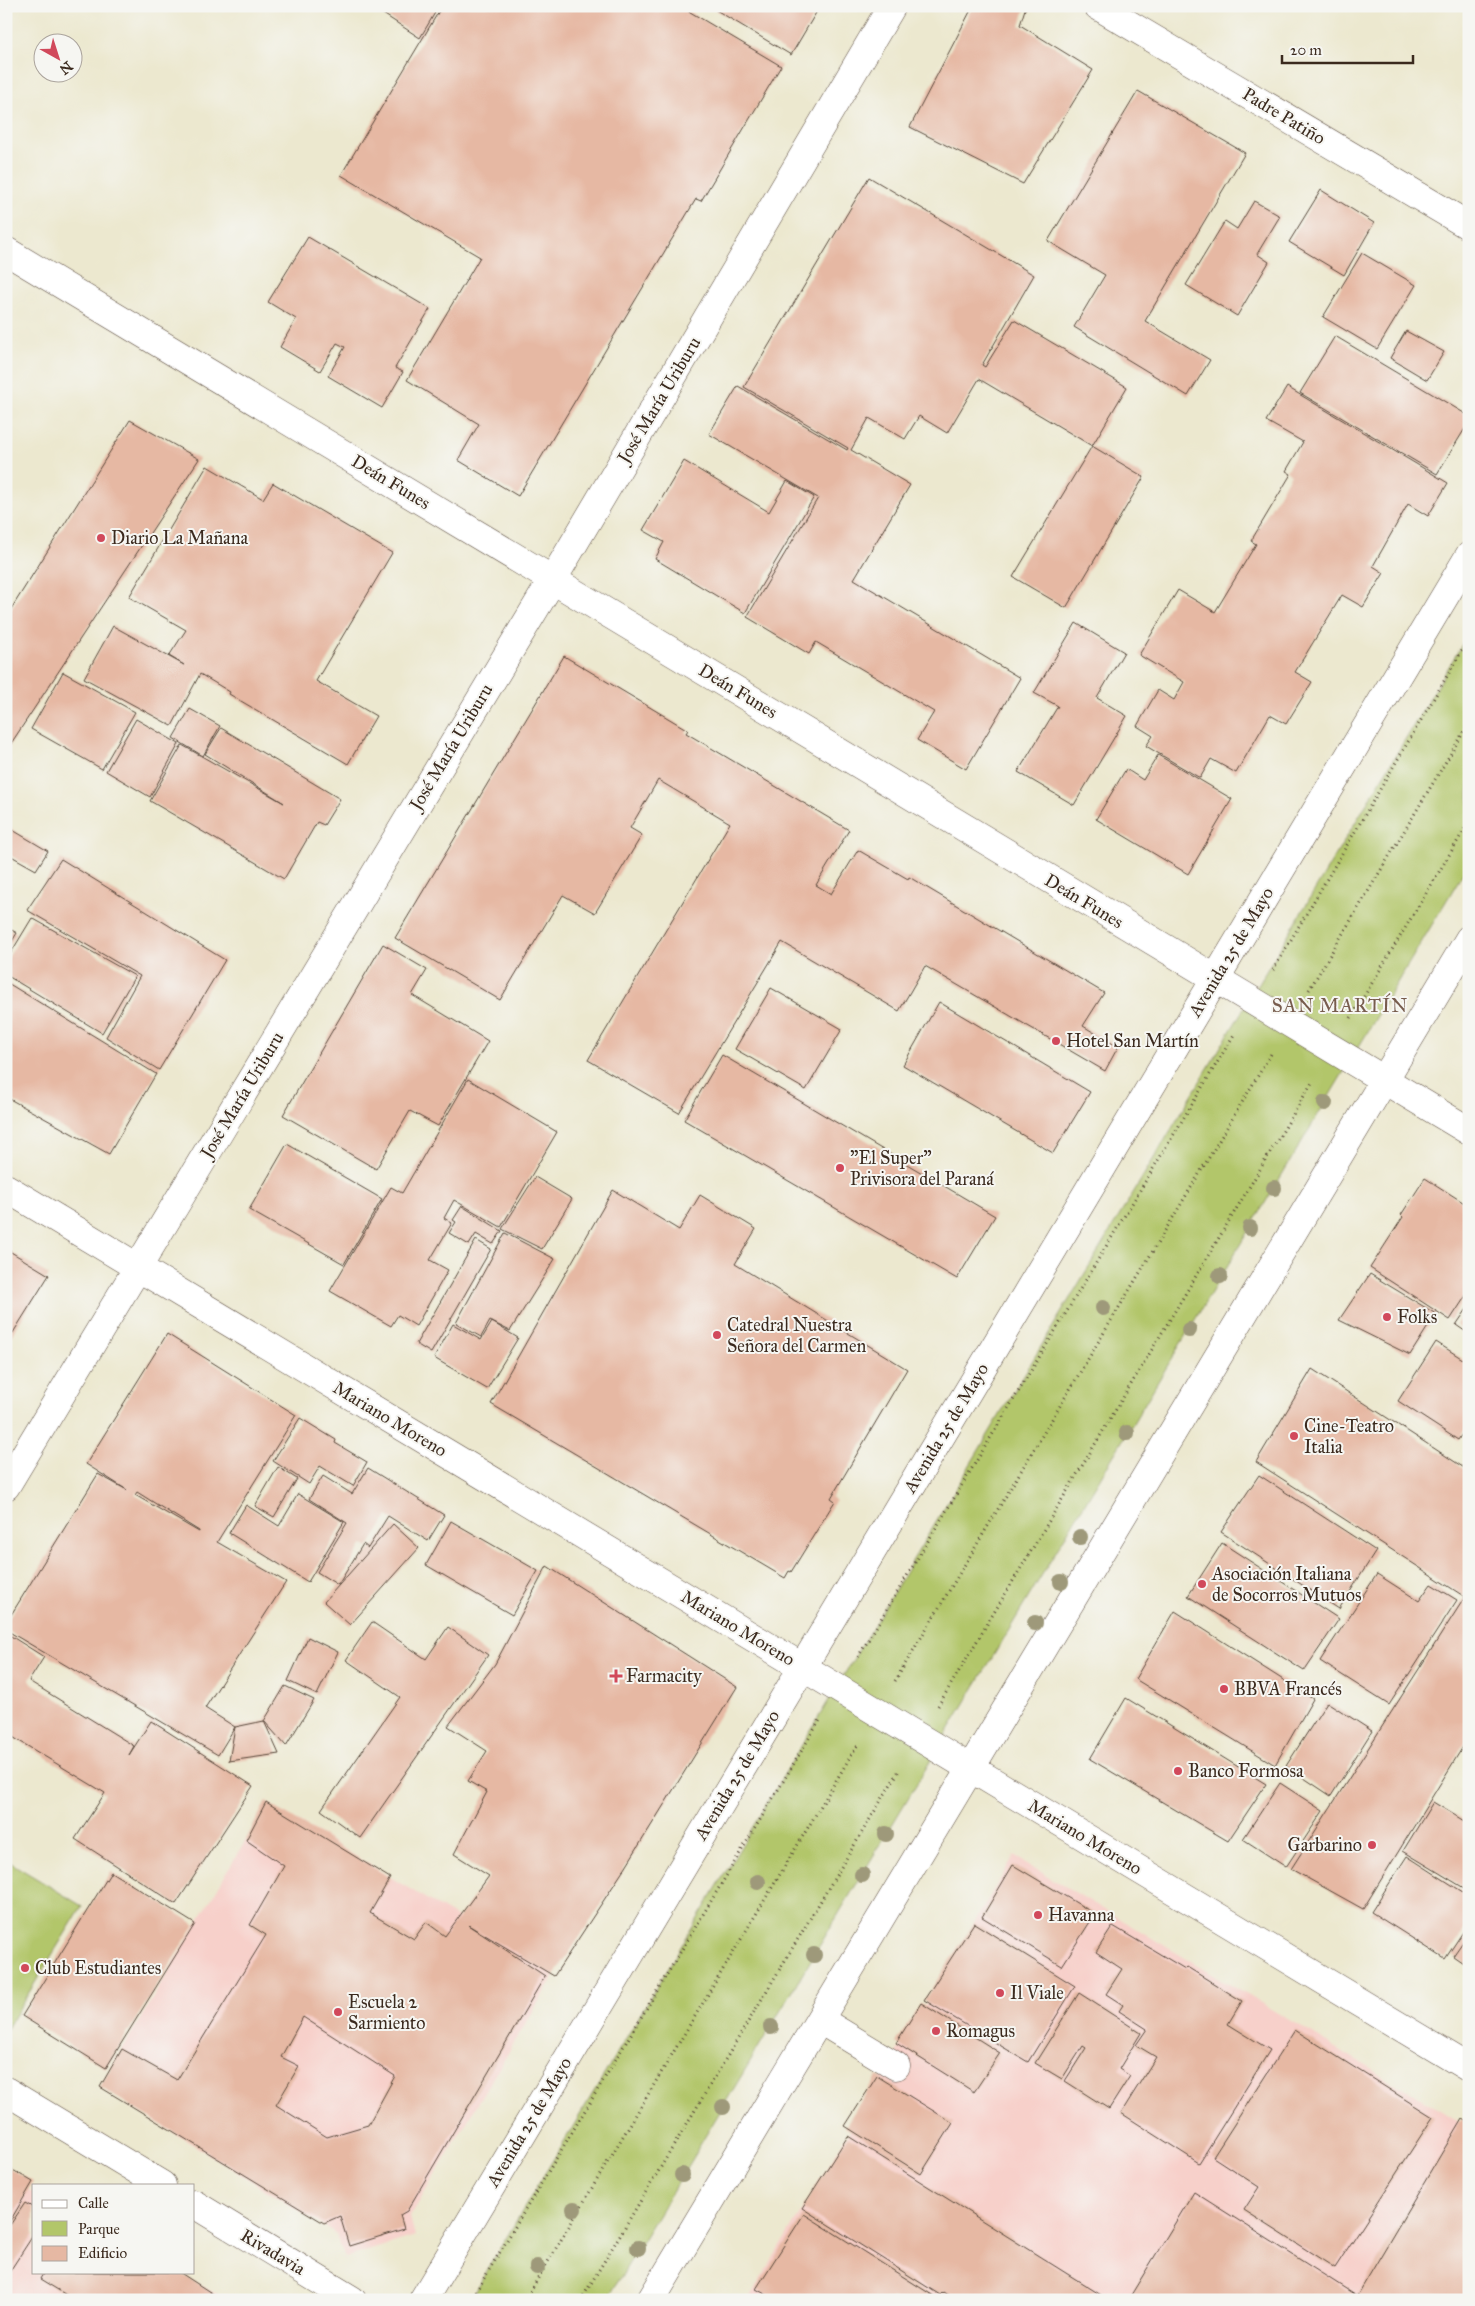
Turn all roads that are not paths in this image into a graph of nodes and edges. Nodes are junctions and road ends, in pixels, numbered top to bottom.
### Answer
1 (892, 6) edge
2 (1098, 6) edge
3 (1469, 226) edge
4 (6, 251) edge
5 (1469, 556) edge
6 (552, 579) junction
7 (1469, 939) edge
8 (1214, 980) junction
9 (1384, 1080) junction
10 (1469, 1131) edge
11 (6, 1188) edge
12 (138, 1268) junction
13 (6, 1486) edge
14 (802, 1667) junction
15 (970, 1768) junction
16 (820, 2020) junction
17 (896, 2066) dead end
18 (1469, 2068) edge
19 (6, 2090) edge
20 (160, 2184) edge
21 (195, 2205) edge
22 (352, 2300) edge
23 (423, 2300) edge
24 (651, 2300) edge

1 - 6 street, José María Uriburu
2 - 3 street, Padre Patiño
4 - 6 street, Deán Funes
5 - 8 street, Avenida 25 de Mayo
6 - 8 street, Deán Funes
6 - 12 street, José María Uriburu
7 - 9 street
8 - 9 street, Deán Funes
8 - 14 street, Avenida 25 de Mayo
9 - 10 street, Deán Funes
9 - 15 street
11 - 12 street, Mariano Moreno
12 - 13 street, José María Uriburu
12 - 14 street, Mariano Moreno
14 - 15 street, Mariano Moreno
14 - 23 street, Avenida 25 de Mayo
15 - 16 street
15 - 18 street, Mariano Moreno
16 - 17 street
16 - 24 street
19 - 20 street
21 - 22 street, Rivadavia

